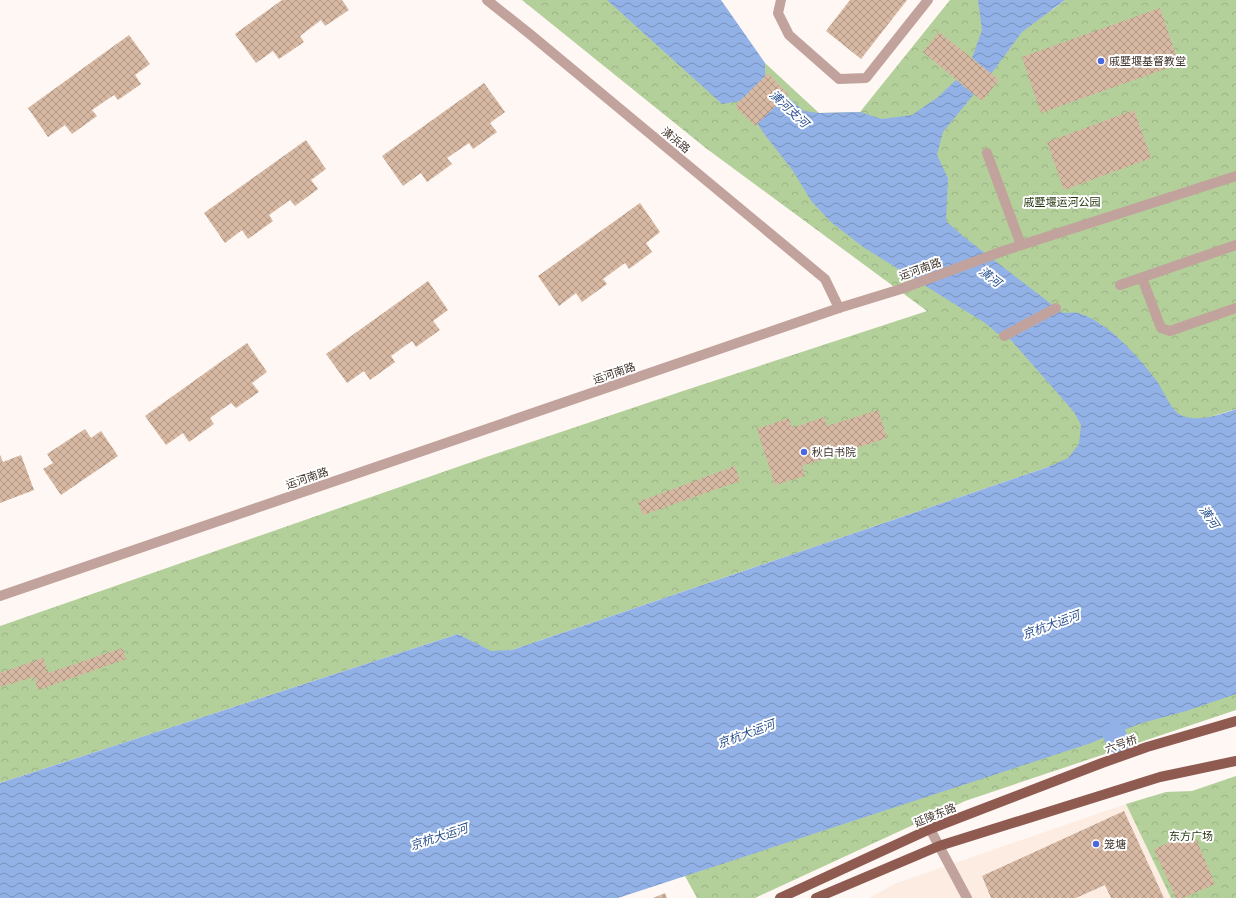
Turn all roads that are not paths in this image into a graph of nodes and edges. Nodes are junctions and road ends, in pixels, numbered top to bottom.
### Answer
1 (486, 0) edge
2 (781, 0) edge
3 (928, 0) edge
4 (987, 153) dead end
5 (1236, 176) edge
6 (1021, 245) junction
7 (1236, 245) edge
8 (1142, 278) junction
9 (1120, 285) dead end
10 (839, 308) junction
11 (1056, 308) dead end
12 (1236, 308) edge
13 (1004, 336) dead end
14 (0, 596) edge
15 (1236, 721) edge
16 (1236, 761) edge
17 (1102, 763) joint
18 (930, 829) junction
19 (939, 846) junction
20 (780, 898) edge
21 (816, 898) edge
22 (967, 898) edge

1 - 10 street, 潢浜路
2 - 3 street
4 - 6 street
5 - 6 street, 运河南路
6 - 10 street, 运河南路
7 - 8 street
8 - 9 street
8 - 12 street
10 - 14 street, 运河南路
11 - 13 street
15 - 17 main road, 六号桥
16 - 19 main road
17 - 18 main road, 延陵东路
18 - 19 street
18 - 20 main road, 延陵东路
19 - 21 main road
19 - 22 street

